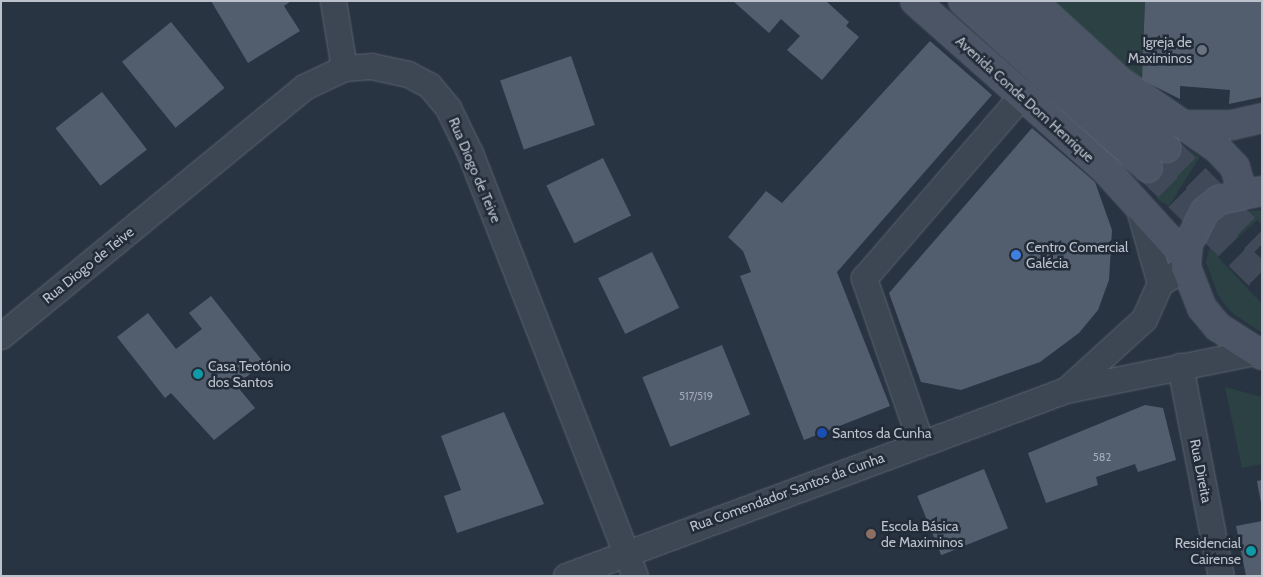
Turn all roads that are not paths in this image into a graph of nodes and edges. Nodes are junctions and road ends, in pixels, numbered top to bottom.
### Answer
1 (333, 1) edge
2 (915, 1) edge
3 (963, 1) edge
4 (1000, 1) edge
5 (1032, 1) edge
6 (344, 68) junction
7 (1022, 95) junction
8 (1262, 118) edge
9 (1189, 125) junction
10 (1166, 148) tunnel mouth
11 (1148, 168) tunnel mouth
12 (1256, 189) edge
13 (1134, 198) junction
14 (1186, 263) junction
15 (1160, 283) junction
16 (1, 336) edge
17 (1258, 353) edge
18 (1180, 366) junction
19 (1066, 390) junction
20 (921, 443) junction
21 (625, 553) junction
22 (566, 576) edge
23 (635, 576) edge
24 (1221, 576) edge

1 - 6 street
2 - 7 main road, Avenida Conde Dom Henrique
3 - 11 main road
4 - 10 main road
5 - 9 main road
6 - 16 street, Rua Diogo de Teive
6 - 21 street, Rua Diogo de Teive
7 - 13 main road, Avenida Conde Dom Henrique
7 - 20 street
8 - 9 main road
9 - 12 main road
12 - 14 main road
13 - 14 main road, Avenida Conde Dom Henrique
13 - 15 street, Avenida Conde Dom Henrique
14 - 15 street
14 - 17 main road, Avenida Conde Dom Henrique
15 - 19 street, Rua Comendador Santos da Cunha
17 - 18 street, Rua Comendador Santos da Cunha
18 - 19 street, Rua Comendador Santos da Cunha
18 - 24 street, Rua Direita
19 - 20 street, Rua Comendador Santos da Cunha
20 - 21 street, Rua Comendador Santos da Cunha
21 - 22 street, Rua Comendador Santos da Cunha
21 - 23 street, Rua Diogo de Teive

